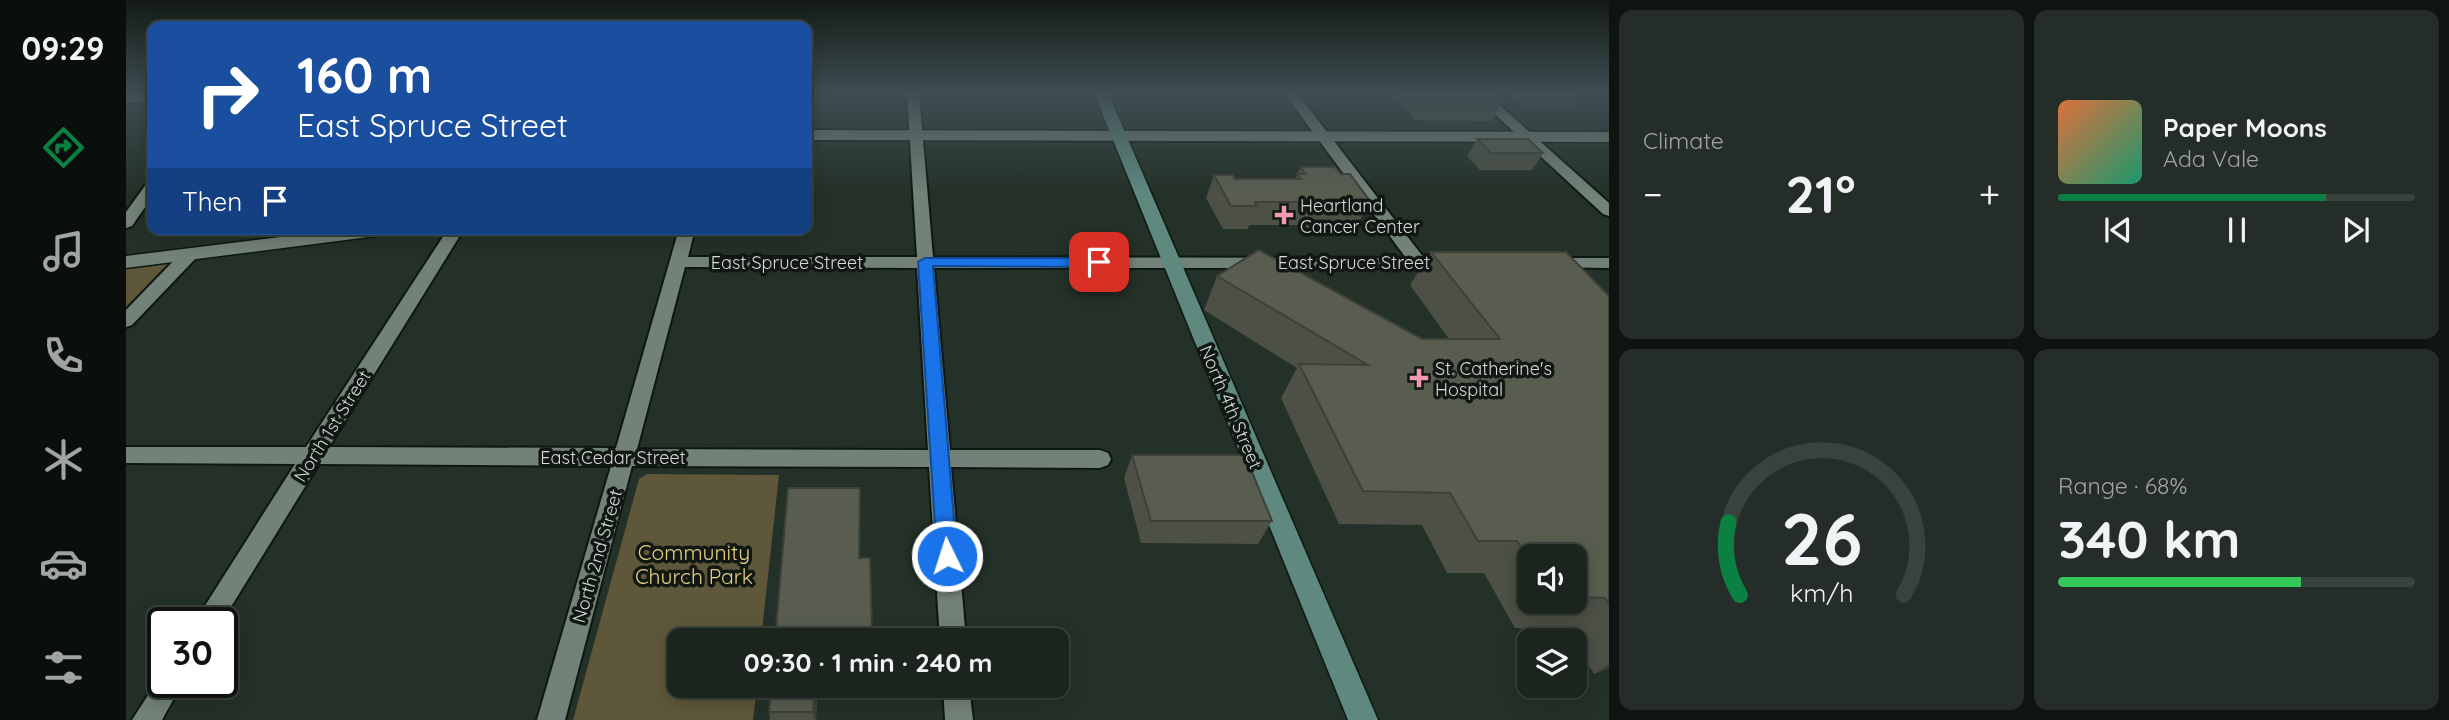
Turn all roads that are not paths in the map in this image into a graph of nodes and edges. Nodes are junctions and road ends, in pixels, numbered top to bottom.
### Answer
1 (915, 127) edge
2 (1115, 127) edge
3 (1316, 127) edge
4 (1515, 127) edge
5 (812, 135) edge
6 (916, 136) junction
7 (1119, 136) junction
8 (1324, 137) junction
9 (1527, 137) junction
10 (1609, 137) edge
11 (147, 194) edge
12 (147, 197) edge
13 (126, 199) edge
14 (1609, 211) edge
15 (126, 223) edge
16 (329, 235) edge
17 (452, 235) edge
18 (686, 235) edge
19 (190, 254) junction
20 (126, 262) edge
21 (679, 262) junction
22 (925, 262) junction
23 (1170, 262) junction
24 (1419, 262) junction
25 (1473, 262) edge
26 (1528, 263) edge
27 (1609, 263) edge
28 (126, 321) edge
29 (126, 455) edge
30 (313, 456) junction
31 (624, 457) junction
32 (940, 458) junction
33 (1100, 459) dead end
34 (217, 607) edge
35 (952, 628) edge
36 (160, 698) edge
37 (957, 698) edge
38 (146, 720) edge
39 (551, 720) edge
40 (959, 720) edge
41 (1363, 720) edge

1 - 6 street
2 - 7 main road, North 4th Street
3 - 8 street
4 - 9 street
5 - 6 street
6 - 7 street
6 - 22 street
7 - 8 street
7 - 23 main road, North 4th Street
8 - 9 street
8 - 24 street
9 - 10 street
9 - 14 street
11 - 13 street
12 - 15 street
16 - 19 street
17 - 30 street, North 1st Street
18 - 21 street, North 2nd Street
19 - 20 street
19 - 28 street
21 - 22 street, East Spruce Street
21 - 31 street, North 2nd Street
22 - 23 street, East Spruce Street
22 - 32 street
23 - 24 street, East Spruce Street
23 - 41 main road, North 4th Street
24 - 25 street, East Spruce Street
26 - 27 street
29 - 30 street, East Cedar Street
30 - 31 street, East Cedar Street
30 - 34 street, North 1st Street
31 - 32 street, East Cedar Street
31 - 39 street, North 2nd Street
32 - 33 street, East Cedar Street
32 - 35 street
36 - 38 street
37 - 40 street

